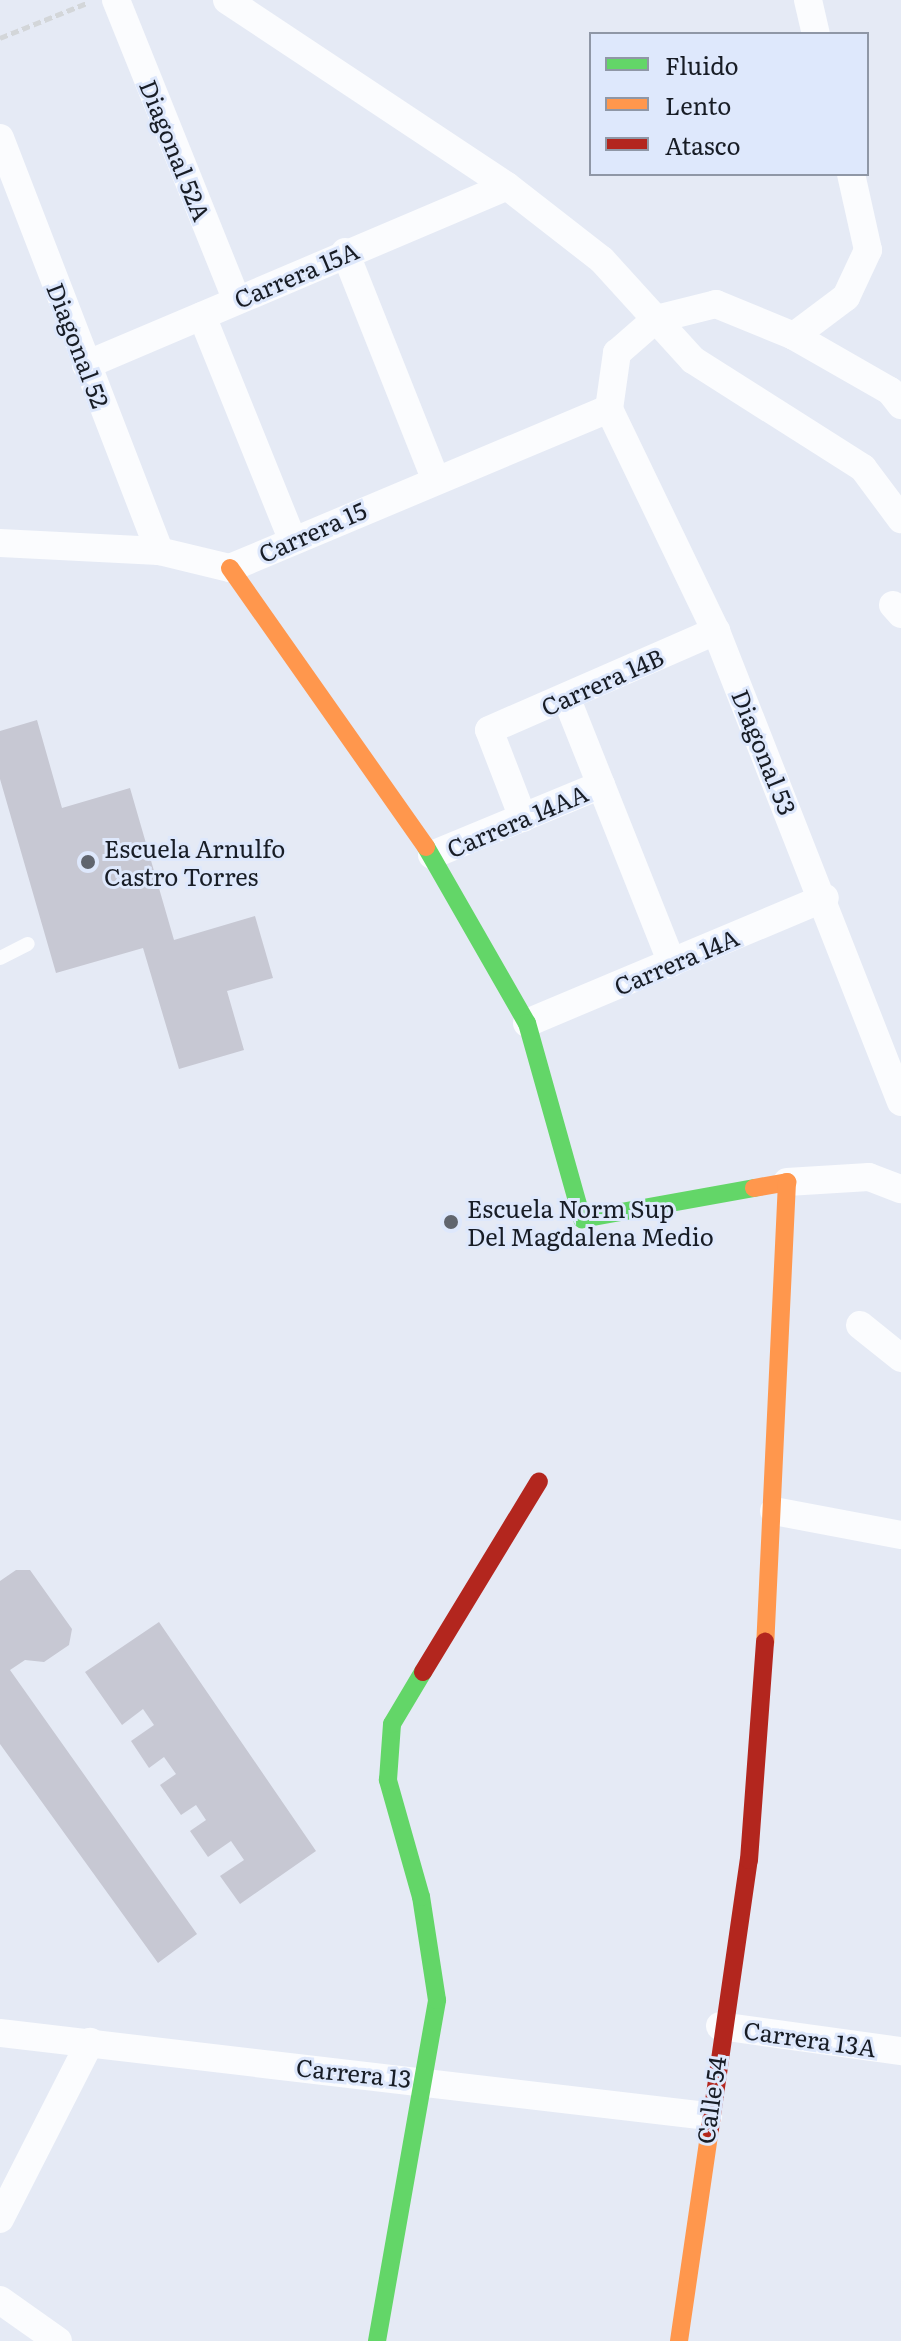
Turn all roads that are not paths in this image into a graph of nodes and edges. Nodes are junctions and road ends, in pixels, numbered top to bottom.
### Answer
1 (116, 0) edge
2 (227, 0) edge
3 (808, 0) edge
4 (816, 32) edge
5 (0, 138) edge
6 (851, 176) edge
7 (507, 186) junction
8 (345, 252) junction
9 (236, 299) junction
10 (202, 316) junction
11 (656, 319) junction
12 (794, 336) junction
13 (86, 365) junction
14 (901, 405) edge
15 (609, 409) junction
16 (435, 478) junction
17 (901, 519) edge
18 (292, 539) junction
19 (0, 543) edge
20 (159, 551) junction
21 (230, 568) junction
22 (716, 631) junction
23 (566, 697) junction
24 (601, 785) junction
25 (523, 818) junction
26 (432, 855) junction
27 (825, 898) junction
28 (28, 944) dead end
29 (0, 958) edge
30 (672, 963) junction
31 (527, 1023) junction
32 (901, 1102) edge
33 (787, 1182) junction
34 (901, 1189) edge
35 (860, 1325) dead end
36 (901, 1358) edge
37 (539, 1481) dead end
38 (774, 1511) junction
39 (901, 1535) edge
40 (720, 2026) junction
41 (0, 2033) edge
42 (90, 2042) junction
43 (901, 2051) edge
44 (418, 2080) junction
45 (708, 2116) junction
46 (0, 2219) edge
47 (0, 2300) edge
48 (58, 2341) edge
49 (377, 2341) edge
50 (679, 2341) edge

1 - 9 street, Diagonal 52A
2 - 7 street
3 - 4 street
5 - 13 street, Diagonal 52
6 - 12 street
7 - 8 street, Carrera 15A
7 - 11 street
8 - 9 street, Carrera 15A
8 - 16 street
9 - 10 street, Carrera 15A
10 - 13 street, Carrera 15A
10 - 18 street
11 - 12 street
11 - 15 street
11 - 17 street
12 - 14 street
13 - 20 street, Diagonal 52
15 - 16 street, Carrera 15
15 - 22 street, Diagonal 53
16 - 18 street, Carrera 15
18 - 21 street, Carrera 15
19 - 20 street, Carrera 15
20 - 21 street, Carrera 15
21 - 26 street
22 - 23 street, Carrera 14B
22 - 27 street, Diagonal 53
23 - 24 street
23 - 25 street, Carrera 14B
24 - 25 street, Carrera 14AA
24 - 30 street
25 - 26 street, Carrera 14AA
26 - 31 street
27 - 30 street, Carrera 14A
27 - 32 street, Diagonal 53
28 - 29 lane
30 - 31 street, Carrera 14A
31 - 33 street
33 - 34 street
33 - 38 street, Calle 54
35 - 36 street
37 - 44 street
38 - 39 street
38 - 40 street, Calle 54
40 - 43 street, Carrera 13A
40 - 45 street, Calle 54
41 - 42 street, Carrera 13
42 - 44 street, Carrera 13
42 - 46 street
44 - 45 street, Carrera 13
44 - 49 street
45 - 50 street, Calle 54
47 - 48 street

